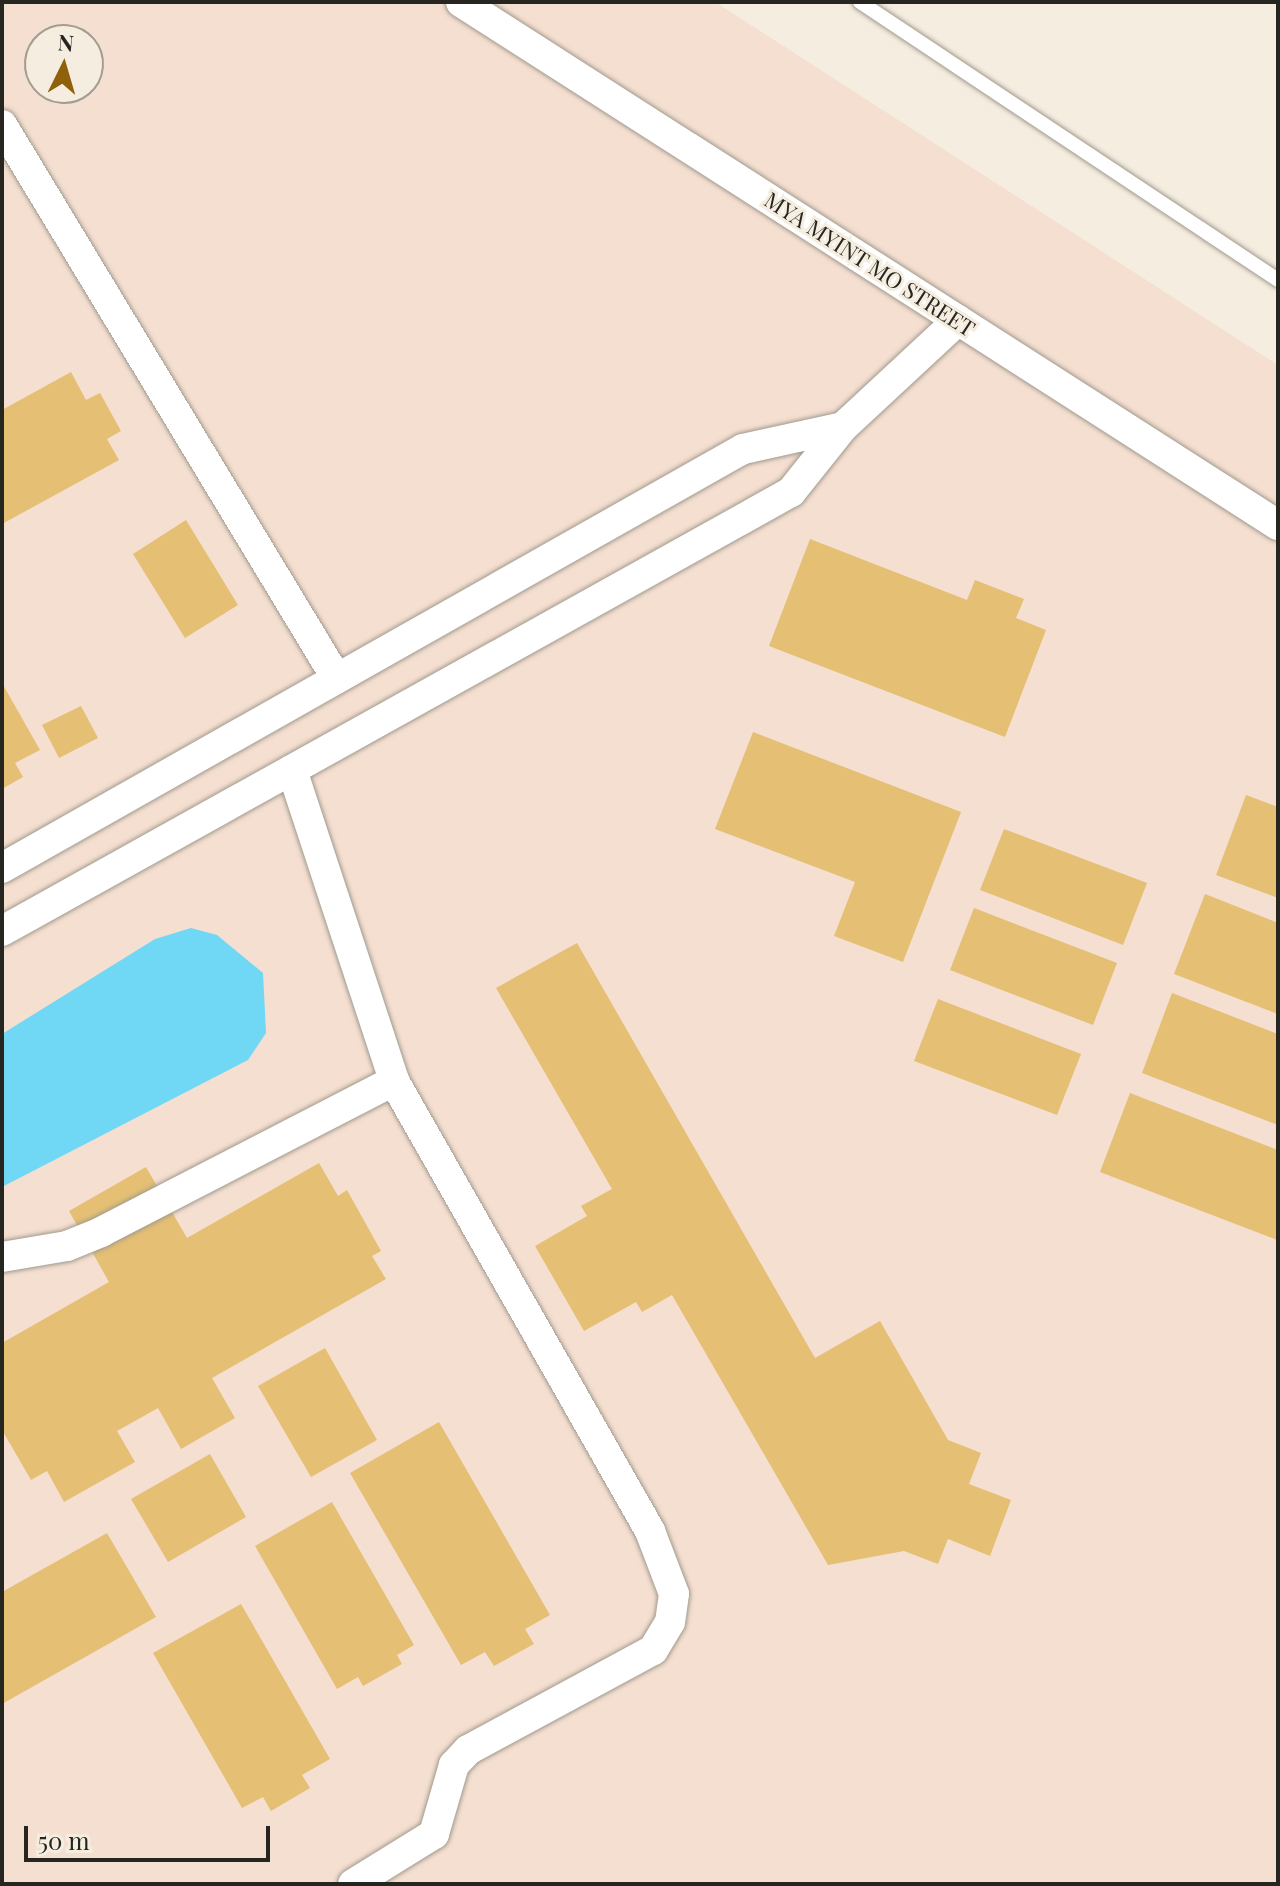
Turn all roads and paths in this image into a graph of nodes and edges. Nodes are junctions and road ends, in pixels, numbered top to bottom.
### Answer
1 (461, 2) edge
2 (860, 2) edge
3 (2, 125) edge
4 (1278, 280) edge
5 (958, 320) junction
6 (843, 427) junction
7 (1278, 525) edge
8 (337, 679) junction
9 (292, 770) junction
10 (2, 868) edge
11 (2, 931) edge
12 (394, 1081) junction
13 (2, 1257) edge
14 (353, 1884) edge

1 - 5 street, MYA MYINT MO STREET
2 - 4 lane
3 - 8 street
5 - 6 street
5 - 7 street, MYA MYINT MO STREET
6 - 8 street
6 - 9 street
8 - 10 street
9 - 11 street
9 - 12 street
12 - 13 street
12 - 14 street

